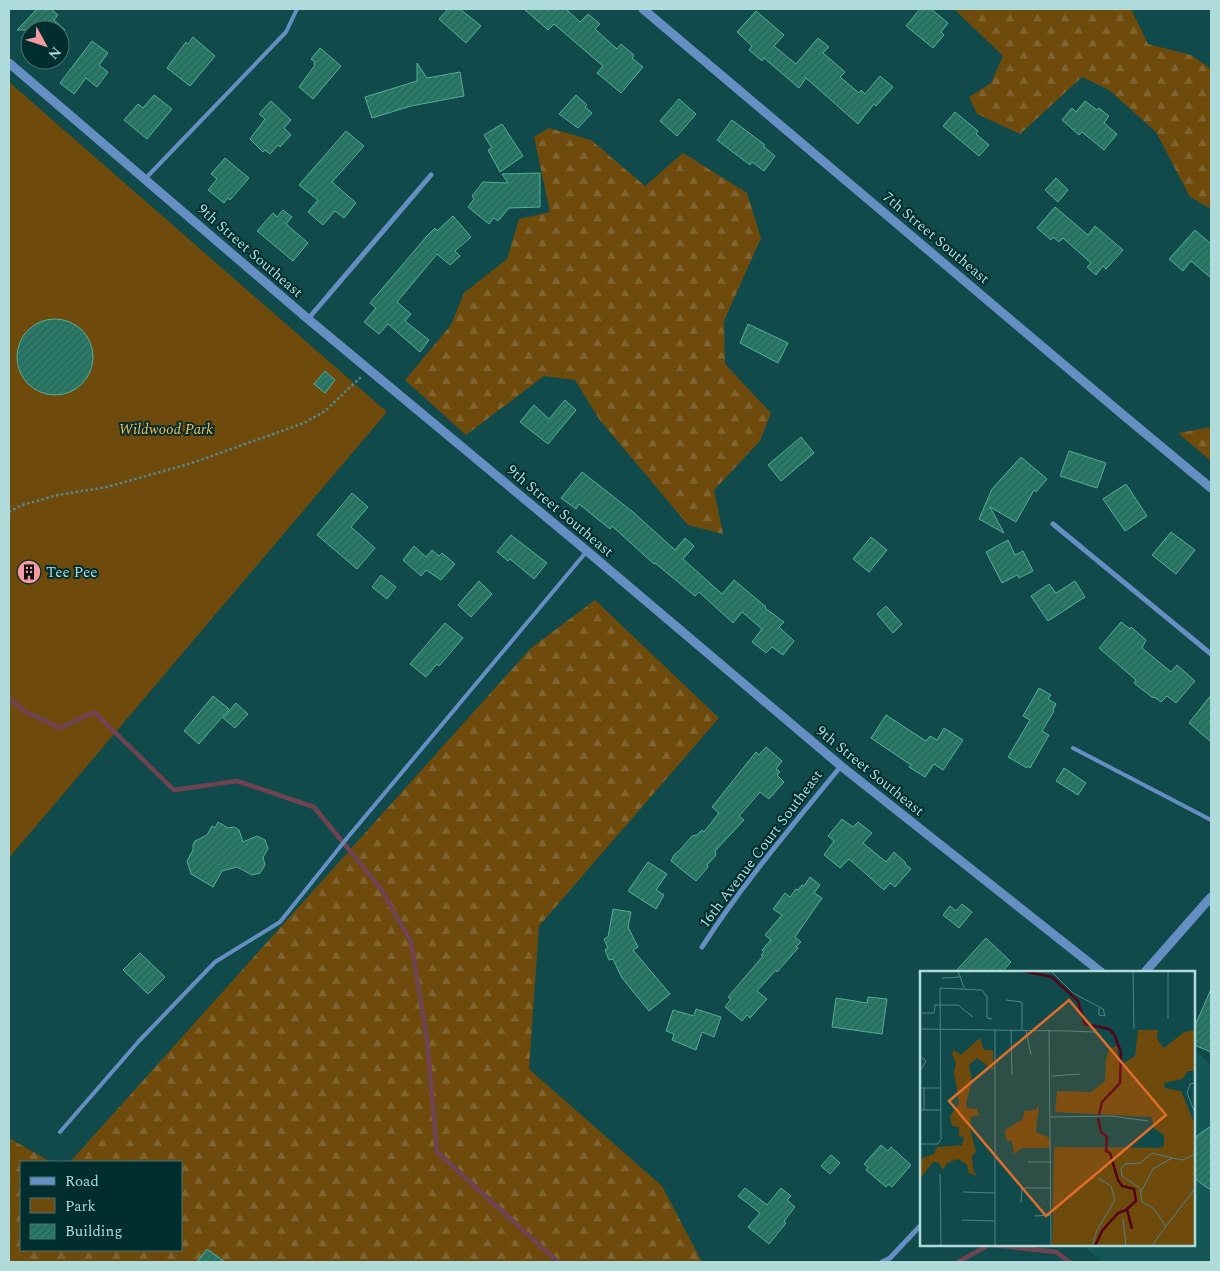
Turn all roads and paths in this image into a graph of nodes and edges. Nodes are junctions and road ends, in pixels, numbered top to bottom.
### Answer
1 (297, 9) edge
2 (643, 9) edge
3 (9, 63) edge
4 (431, 175) dead end
5 (145, 179) junction
6 (308, 319) junction
7 (369, 370) junction
8 (1211, 488) edge
9 (9, 512) edge
10 (1053, 524) dead end
11 (587, 551) junction
12 (1211, 654) edge
13 (1073, 748) dead end
14 (841, 766) junction
15 (1211, 820) edge
16 (1211, 897) edge
17 (702, 947) dead end
18 (1100, 971) edge
19 (1146, 971) edge
20 (60, 1132) dead end
21 (920, 1226) edge
22 (882, 1262) edge

1 - 5 lane
2 - 8 street, 7th Street Southeast
3 - 5 street, 9th Street Southeast
4 - 6 street
5 - 6 street, 9th Street Southeast
6 - 7 street, 9th Street Southeast
7 - 9 path
7 - 11 street, 9th Street Southeast
10 - 12 street
11 - 14 street, 9th Street Southeast
11 - 20 lane
13 - 15 lane
14 - 17 street, 16th Avenue Court Southeast
14 - 18 street, 9th Street Southeast
16 - 19 street
21 - 22 street

